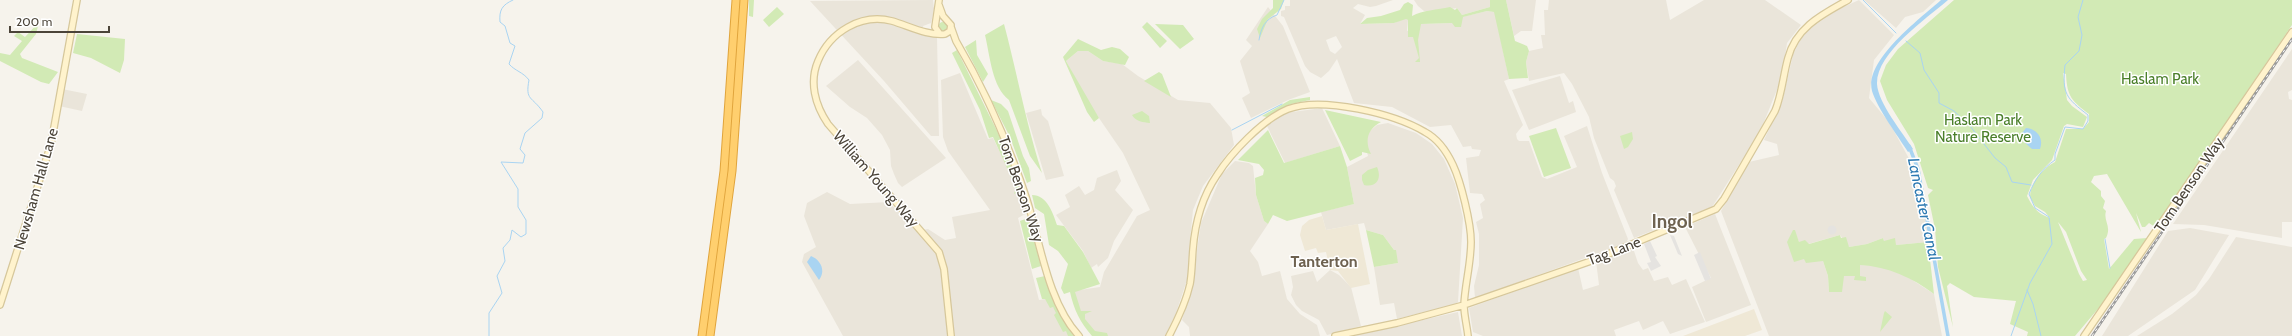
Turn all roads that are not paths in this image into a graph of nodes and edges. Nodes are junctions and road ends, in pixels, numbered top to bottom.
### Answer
1 (77, 0) edge
2 (736, 0) edge
3 (744, 0) edge
4 (1848, 0) edge
5 (939, 2) edge
6 (945, 19) junction
7 (936, 25) junction
8 (951, 26) junction
9 (923, 30) junction
10 (2292, 32) edge
11 (943, 34) junction
12 (957, 42) junction
13 (0, 304) edge
14 (1464, 305) junction
15 (702, 336) edge
16 (710, 336) edge
17 (951, 336) edge
18 (1079, 336) edge
19 (1169, 336) edge
20 (1335, 336) edge
21 (1468, 336) edge
22 (2084, 336) edge

1 - 13 main road, Newsham Hall Lane
2 - 15 highway
3 - 16 highway
4 - 14 main road, Tag Lane
5 - 6 main road
5 - 7 main road
6 - 7 main road
6 - 8 main road
7 - 9 main road
7 - 11 main road
8 - 11 main road
8 - 12 main road, Tom Benson Way
9 - 11 main road
9 - 17 main road, William Young Way
10 - 22 main road, Tom Benson Way
11 - 12 main road
12 - 18 main road, Tom Benson Way
14 - 19 main road
14 - 20 main road, Tag Lane
14 - 21 main road

